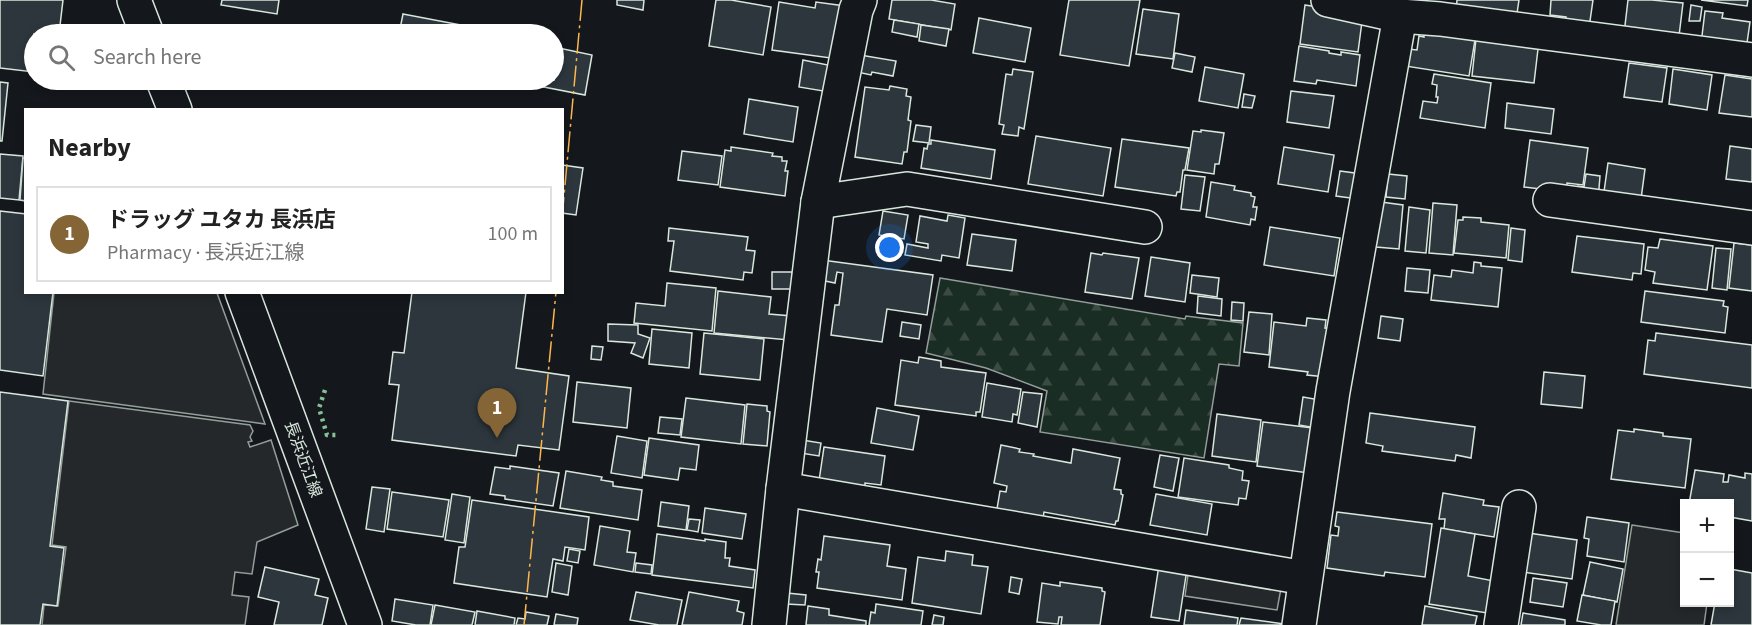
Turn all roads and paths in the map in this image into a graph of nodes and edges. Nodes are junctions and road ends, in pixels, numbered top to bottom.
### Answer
1 (134, 0) edge
2 (860, 0) edge
3 (1328, 0) edge
4 (1441, 9) edge
5 (1400, 16) junction
6 (143, 24) edge
7 (1752, 60) edge
8 (167, 90) edge
9 (174, 108) edge
10 (1550, 200) dead end
11 (818, 202) junction
12 (1145, 227) dead end
13 (1752, 228) edge
14 (243, 294) edge
15 (783, 489) junction
16 (1520, 507) dead end
17 (1305, 578) junction
18 (365, 625) edge
19 (769, 625) edge
20 (1299, 625) edge
21 (1501, 625) edge

1 - 6 street
2 - 11 street
3 - 5 street
4 - 5 street
4 - 7 street
5 - 17 street
8 - 9 street
10 - 13 street
11 - 12 street
11 - 15 street
14 - 18 street, 長浜近江線
15 - 17 street
15 - 19 street
16 - 21 street
17 - 20 street

